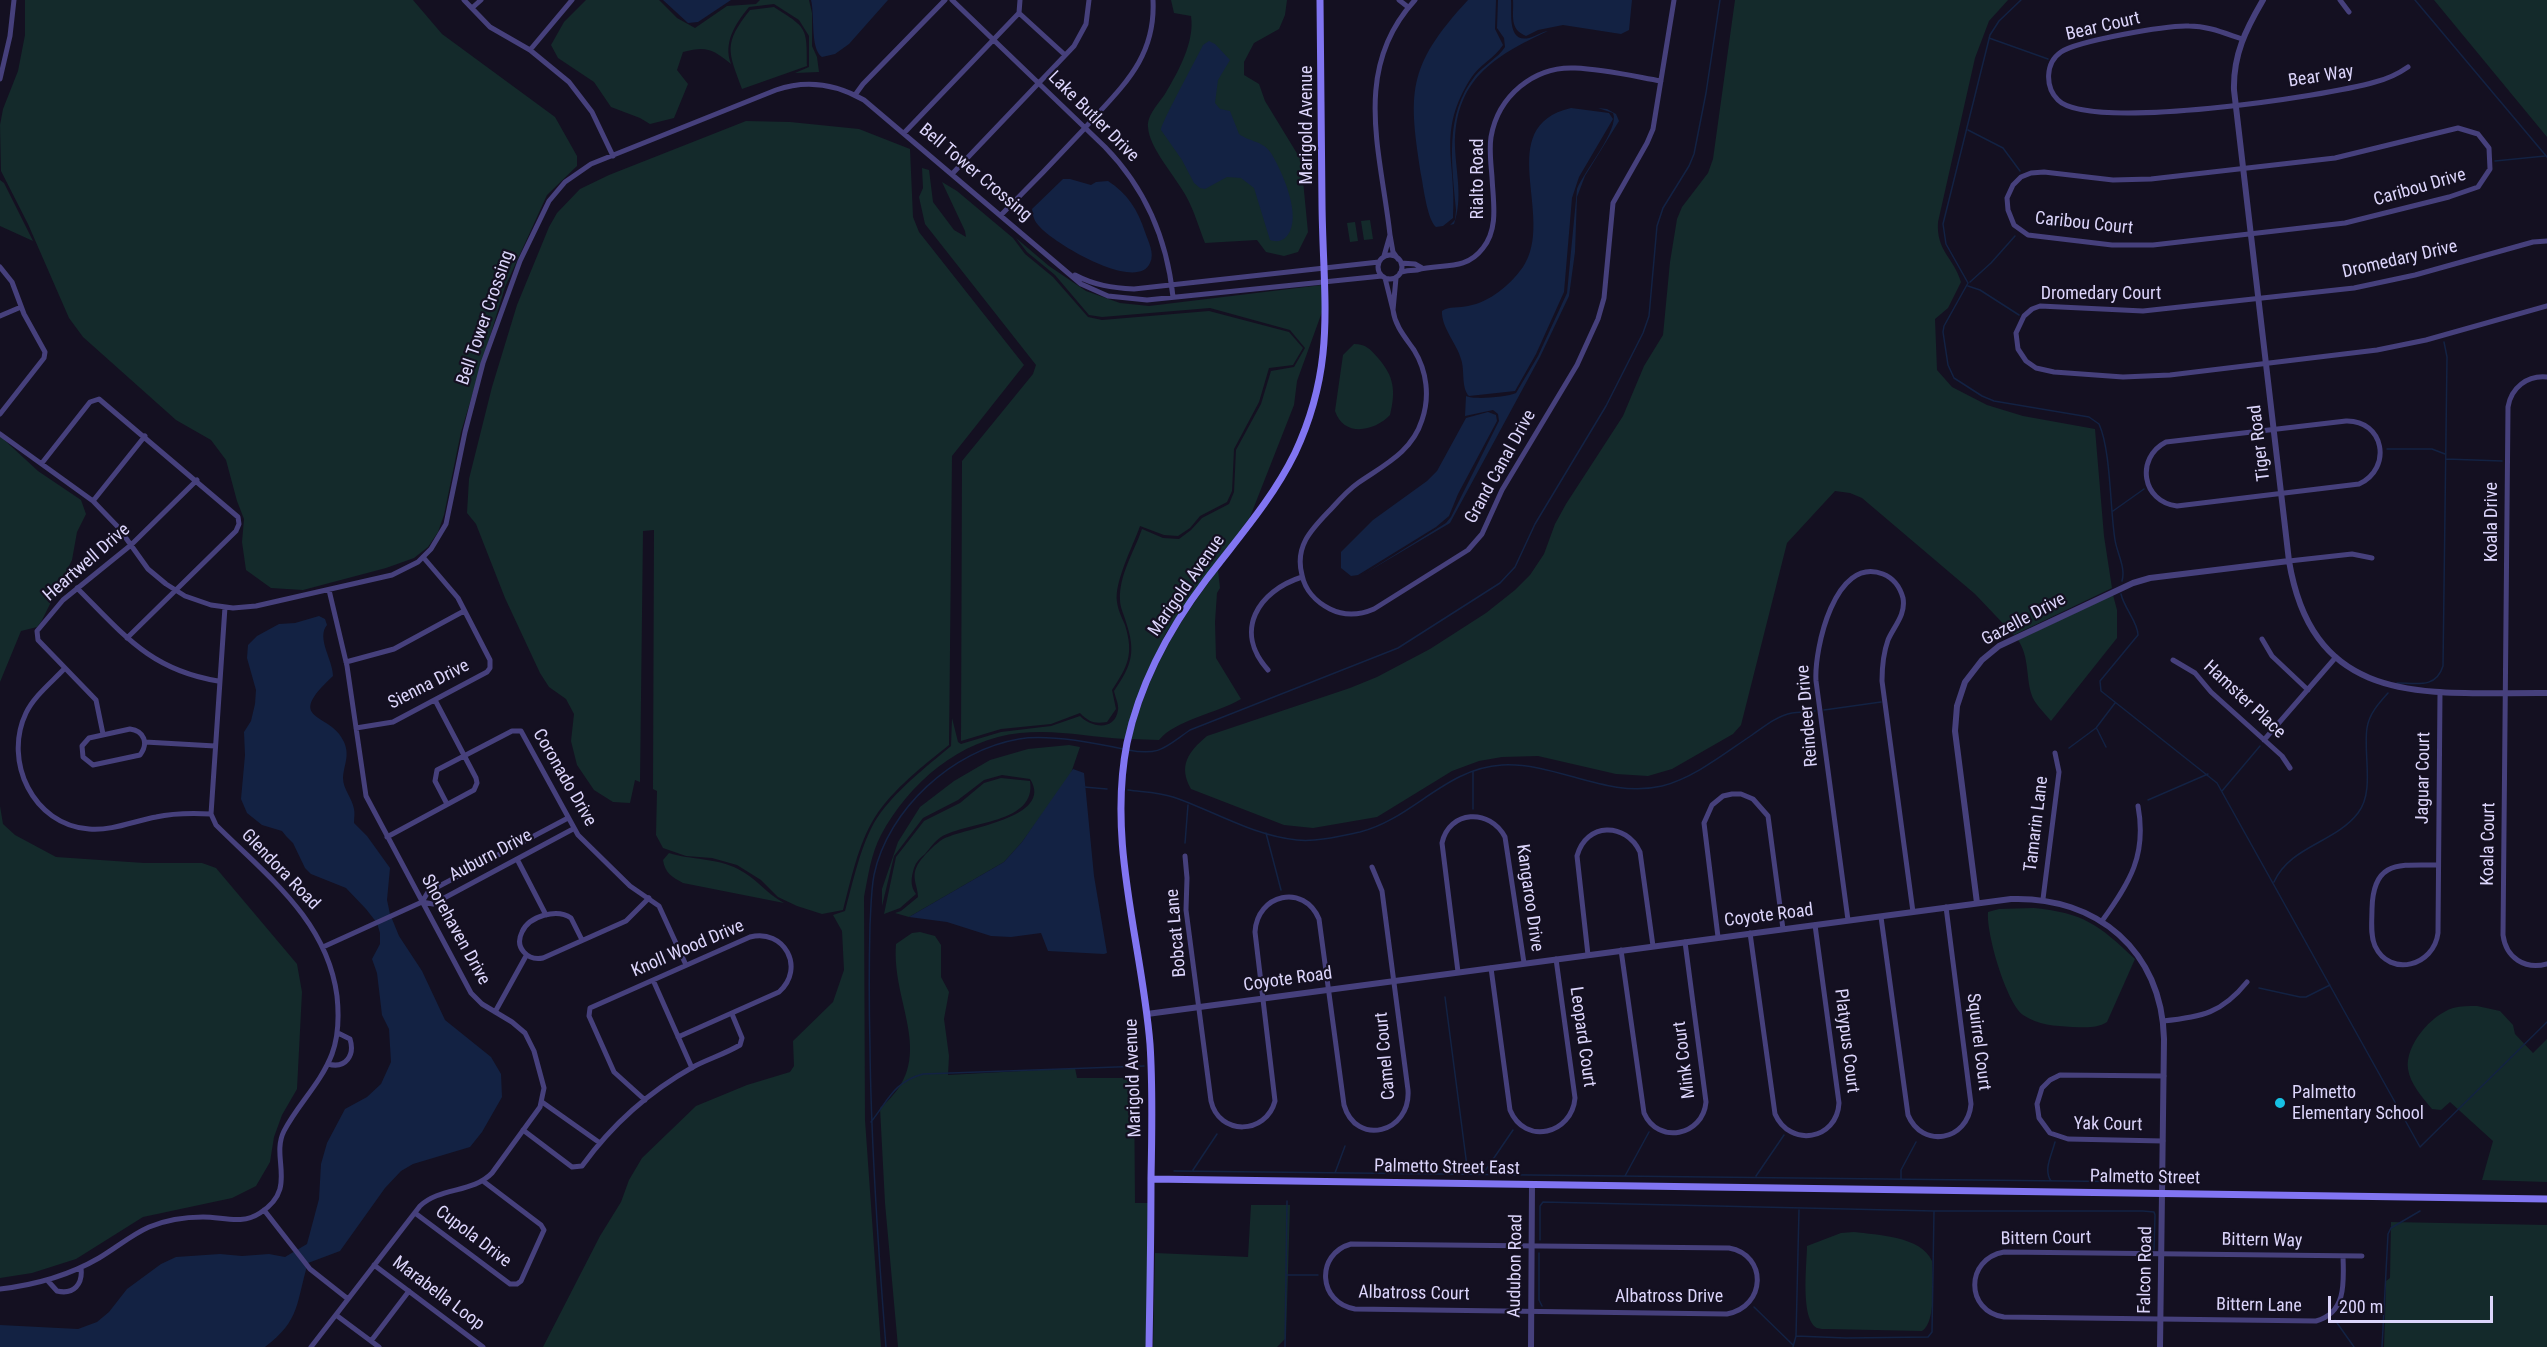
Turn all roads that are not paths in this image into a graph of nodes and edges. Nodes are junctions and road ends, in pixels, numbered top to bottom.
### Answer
1 (14, 0) edge
2 (464, 0) edge
3 (482, 0) edge
4 (572, 0) edge
5 (945, 0) edge
6 (952, 0) edge
7 (1020, 0) edge
8 (1089, 0) edge
9 (1153, 0) edge
10 (1320, 0) edge
11 (1399, 0) edge
12 (1415, 0) edge
13 (1674, 0) edge
14 (2263, 0) edge
15 (2340, 0) edge
16 (1408, 7) junction
17 (472, 8) junction
18 (2349, 12) dead end
19 (1019, 13) junction
20 (993, 39) junction
21 (2242, 39) junction
22 (0, 46) edge
23 (8, 46) junction
24 (530, 51) junction
25 (1065, 55) junction
26 (2408, 67) dead end
27 (0, 79) edge
28 (1661, 81) junction
29 (1038, 83) junction
30 (855, 95) junction
31 (2236, 104) junction
32 (1084, 128) junction
33 (904, 133) junction
34 (613, 156) junction
35 (2244, 169) junction
36 (952, 174) junction
37 (1001, 215) junction
38 (2251, 233) junction
39 (1390, 235) junction
40 (2547, 241) edge
41 (1381, 260) junction
42 (1399, 261) junction
43 (0, 267) edge
44 (1324, 268) junction
45 (1422, 268) junction
46 (1068, 272) junction
47 (1274, 274) junction
48 (1399, 274) junction
49 (1383, 276) junction
50 (1326, 280) junction
51 (1172, 284) junction
52 (1275, 286) junction
53 (1173, 297) junction
54 (2259, 299) junction
55 (2547, 306) edge
56 (21, 307) junction
57 (1393, 310) junction
58 (0, 316) edge
59 (2266, 364) junction
60 (2547, 377) edge
61 (0, 414) edge
62 (2274, 429) junction
63 (0, 434) edge
64 (145, 436) junction
65 (42, 463) junction
66 (197, 480) junction
67 (2282, 494) junction
68 (93, 501) junction
69 (131, 545) junction
70 (423, 557) junction
71 (2372, 558) dead end
72 (2289, 561) junction
73 (1302, 578) junction
74 (77, 588) junction
75 (330, 590) junction
76 (176, 591) junction
77 (225, 607) junction
78 (464, 611) junction
79 (127, 638) junction
80 (2262, 639) dead end
81 (2336, 657) junction
82 (2173, 660) dead end
83 (346, 662) junction
84 (65, 668) junction
85 (1268, 670) dead end
86 (218, 681) junction
87 (2308, 690) junction
88 (2440, 692) junction
89 (2505, 693) junction
90 (2547, 693) edge
91 (435, 700) junction
92 (356, 728) junction
93 (103, 734) junction
94 (2264, 740) junction
95 (145, 742) junction
96 (214, 746) junction
97 (2055, 753) dead end
98 (464, 756) junction
99 (2290, 768) dead end
100 (447, 804) junction
101 (2138, 806) dead end
102 (211, 814) junction
103 (568, 818) junction
104 (573, 829) junction
105 (387, 837) junction
106 (1185, 856) dead end
107 (517, 859) junction
108 (2438, 865) junction
109 (1372, 867) dead end
110 (649, 898) junction
111 (2043, 899) junction
112 (422, 902) junction
113 (1977, 903) junction
114 (1946, 908) junction
115 (1913, 912) junction
116 (546, 915) junction
117 (1881, 916) junction
118 (1848, 920) junction
119 (2102, 921) junction
120 (1815, 925) junction
121 (1783, 929) junction
122 (1750, 933) junction
123 (1718, 937) junction
124 (582, 940) junction
125 (1685, 942) junction
126 (1653, 946) junction
127 (323, 947) junction
128 (1621, 950) junction
129 (1588, 955) junction
130 (526, 956) junction
131 (1556, 959) junction
132 (1524, 963) junction
133 (2547, 964) edge
134 (686, 965) junction
135 (1491, 968) junction
136 (1458, 972) junction
137 (653, 980) junction
138 (1394, 981) junction
139 (2247, 982) dead end
140 (1329, 989) junction
141 (1263, 998) junction
142 (1199, 1007) junction
143 (495, 1012) junction
144 (732, 1014) junction
145 (1147, 1014) junction
146 (2163, 1021) junction
147 (338, 1033) junction
148 (678, 1037) junction
149 (328, 1064) junction
150 (692, 1068) junction
151 (2164, 1076) junction
152 (645, 1100) junction
153 (542, 1102) junction
154 (523, 1130) junction
155 (2163, 1142) junction
156 (600, 1143) junction
157 (1151, 1179) junction
158 (483, 1181) junction
159 (1532, 1184) junction
160 (1743, 1186) joint
161 (2162, 1193) junction
162 (2547, 1199) edge
163 (264, 1210) junction
164 (415, 1213) junction
165 (1532, 1245) junction
166 (2162, 1254) junction
167 (2362, 1256) dead end
168 (2343, 1257) junction
169 (374, 1265) junction
170 (81, 1268) junction
171 (48, 1281) junction
172 (0, 1289) edge
173 (409, 1291) junction
174 (348, 1299) junction
175 (1531, 1311) junction
176 (336, 1314) junction
177 (2161, 1320) junction
178 (371, 1341) junction
179 (311, 1347) edge
180 (379, 1347) edge
181 (483, 1347) edge
182 (1149, 1347) edge
183 (1530, 1347) edge
184 (2160, 1347) edge

1 - 23 street
2 - 17 street
3 - 17 street
4 - 24 street
5 - 30 street
6 - 20 street, Lake Butler Drive
7 - 19 street
8 - 25 street
9 - 32 street
10 - 44 main road, Marigold Avenue
11 - 16 street
12 - 16 street
13 - 28 street, Grand Canal Drive
14 - 21 street, Tiger Road
15 - 18 street
16 - 39 street
17 - 24 street
19 - 20 street
19 - 25 street
20 - 29 street, Lake Butler Drive
20 - 33 street
21 - 31 street, Tiger Road
21 - 31 street, Bear Court
22 - 23 street
23 - 27 street
24 - 34 street
25 - 29 street
26 - 31 street, Bear Way
28 - 45 street, Rialto Road
28 - 73 street, Grand Canal Drive
29 - 32 street, Lake Butler Drive
29 - 36 street
30 - 33 street, Bell Tower Crossing
30 - 34 street, Bell Tower Crossing
31 - 35 street, Tiger Road
32 - 37 street
32 - 51 street, Lake Butler Drive
33 - 36 street, Bell Tower Crossing
34 - 70 street, Bell Tower Crossing
35 - 38 street, Tiger Road
35 - 38 street, Caribou Court
35 - 38 street, Caribou Drive
36 - 37 street, Bell Tower Crossing
37 - 46 street, Bell Tower Crossing
38 - 54 street, Tiger Road
39 - 41 street
39 - 42 street
40 - 54 street, Dromedary Drive
41 - 42 street
41 - 44 street, Bell Tower Crossing
41 - 49 street
42 - 45 street, Rialto Road
42 - 48 street
43 - 56 street
44 - 47 street, Bell Tower Crossing
44 - 50 main road, Marigold Avenue
45 - 48 street, Rialto Road
46 - 51 street, Bell Tower Crossing
46 - 53 street, Bell Tower Crossing
47 - 51 street, Bell Tower Crossing
47 - 52 street
48 - 49 street
48 - 57 street
49 - 50 street, Bell Tower Crossing
49 - 57 street
50 - 52 street, Bell Tower Crossing
50 - 145 main road, Marigold Avenue
51 - 53 street, Lake Butler Drive
52 - 53 street, Bell Tower Crossing
54 - 59 street, Tiger Road
54 - 59 street, Dromedary Court
55 - 59 street
56 - 58 street
56 - 61 street
57 - 73 street
59 - 62 street, Tiger Road
60 - 89 street, Koala Drive
62 - 67 street, Tiger Road
62 - 67 street
62 - 67 street
63 - 65 street, Bell Tower Crossing
64 - 65 street
64 - 66 street
64 - 68 street
65 - 68 street, Bell Tower Crossing
66 - 69 street, Heartwell Drive
66 - 76 street
67 - 72 street, Tiger Road
68 - 69 street, Bell Tower Crossing
69 - 74 street, Heartwell Drive
69 - 76 street, Bell Tower Crossing
70 - 75 street, Bell Tower Crossing
70 - 78 street, Sienna Drive
71 - 72 street
72 - 81 street, Tiger Road
72 - 113 street, Gazelle Drive
73 - 85 street
74 - 79 street
74 - 84 street, Heartwell Drive
75 - 77 street, Bell Tower Crossing
75 - 83 street, Shorehaven Drive
76 - 77 street, Bell Tower Crossing
76 - 79 street
77 - 86 street
78 - 83 street
78 - 91 street, Sienna Drive
79 - 86 street
80 - 87 street
81 - 87 street
81 - 88 street, Tiger Road
82 - 94 street, Hamster Place
83 - 92 street, Shorehaven Drive
84 - 93 street, Heartwell Drive
84 - 102 street
86 - 96 street
87 - 94 street
88 - 89 street, Tiger Road
88 - 108 street, Jaguar Court
89 - 90 street, Tiger Road
89 - 133 street, Koala Court
91 - 92 street, Sienna Drive
91 - 98 street
92 - 105 street, Shorehaven Drive
93 - 95 street
93 - 95 street
94 - 99 street, Hamster Place
95 - 96 street
96 - 102 street
97 - 111 street, Tamarin Lane
98 - 100 street, Coronado Drive
98 - 100 street
98 - 103 street, Coronado Drive
100 - 105 street
101 - 119 street
102 - 127 street, Glendora Road
103 - 104 street, Coronado Drive
103 - 112 street, Auburn Drive
104 - 107 street, Auburn Drive
104 - 110 street, Coronado Drive
105 - 112 street, Shorehaven Drive
106 - 142 street, Bobcat Lane
107 - 112 street, Auburn Drive
107 - 116 street
108 - 108 street, Jaguar Court
109 - 138 street, Camel Court
110 - 124 street
110 - 134 street, Coronado Drive
111 - 113 street, Coyote Road
111 - 119 street, Coyote Road
112 - 127 street, Auburn Drive
112 - 143 street, Shorehaven Drive
113 - 114 street, Coyote Road
114 - 115 street, Coyote Road
114 - 117 street, Squirrel Court
115 - 117 street, Coyote Road
115 - 118 street, Reindeer Drive
116 - 124 street
116 - 130 street
117 - 118 street, Coyote Road
118 - 120 street, Coyote Road
119 - 146 street, Coyote Road
120 - 121 street, Coyote Road
120 - 122 street, Platypus Court
121 - 122 street, Coyote Road
121 - 123 street
122 - 123 street, Coyote Road
123 - 125 street, Coyote Road
124 - 130 street
125 - 126 street, Coyote Road
125 - 128 street, Mink Court
126 - 128 street, Coyote Road
126 - 129 street
127 - 147 street, Glendora Road
128 - 129 street, Coyote Road
129 - 131 street, Coyote Road
130 - 143 street
131 - 132 street, Coyote Road
131 - 135 street, Leopard Court
132 - 135 street, Coyote Road
132 - 136 street, Kangaroo Drive
134 - 137 street, Knoll Wood Drive
134 - 144 street, Knoll Wood Drive
135 - 136 street, Coyote Road
136 - 138 street, Coyote Road
137 - 148 street
137 - 152 street, Knoll Wood Drive
138 - 140 street, Coyote Road
138 - 140 street, Camel Court
139 - 146 street
140 - 141 street, Coyote Road
140 - 141 street, Camel Court
141 - 142 street, Coyote Road
141 - 142 street, Bobcat Lane
142 - 145 street, Coyote Road
143 - 153 street, Shorehaven Drive
144 - 148 street, Knoll Wood Drive
144 - 150 street
145 - 157 main road, Marigold Avenue
146 - 151 street, Coyote Road
147 - 149 street, Glendora Road
147 - 149 street
148 - 150 street
149 - 163 street, Glendora Road
150 - 152 street
151 - 155 street, Coyote Road
151 - 155 street, Yak Court
152 - 156 street
153 - 154 street
153 - 156 street
154 - 156 street
154 - 158 street
155 - 161 street, Coyote Road
157 - 159 main road, Palmetto Street East
157 - 182 main road, Marigold Avenue
158 - 164 street
158 - 164 street, Cupola Drive
159 - 160 main road, Palmetto Street East
159 - 165 street, Audubon Road
160 - 161 main road, Palmetto Street
161 - 162 main road, Palmetto Street
161 - 166 street, Falcon Road
163 - 170 street
163 - 174 street
164 - 169 street
165 - 175 street, Audubon Road
165 - 175 street, Albatross Court
165 - 175 street, Albatross Drive
166 - 168 street, Bittern Way
166 - 177 street, Falcon Road
166 - 177 street, Bittern Court
167 - 168 street, Bittern Way
168 - 177 street, Bittern Lane
169 - 173 street, Marabella Loop
169 - 174 street
170 - 171 street
170 - 171 street
171 - 172 street
173 - 178 street
173 - 181 street, Marabella Loop
174 - 176 street
175 - 183 street, Audubon Road
176 - 178 street
176 - 179 street
177 - 184 street, Falcon Road
178 - 180 street

